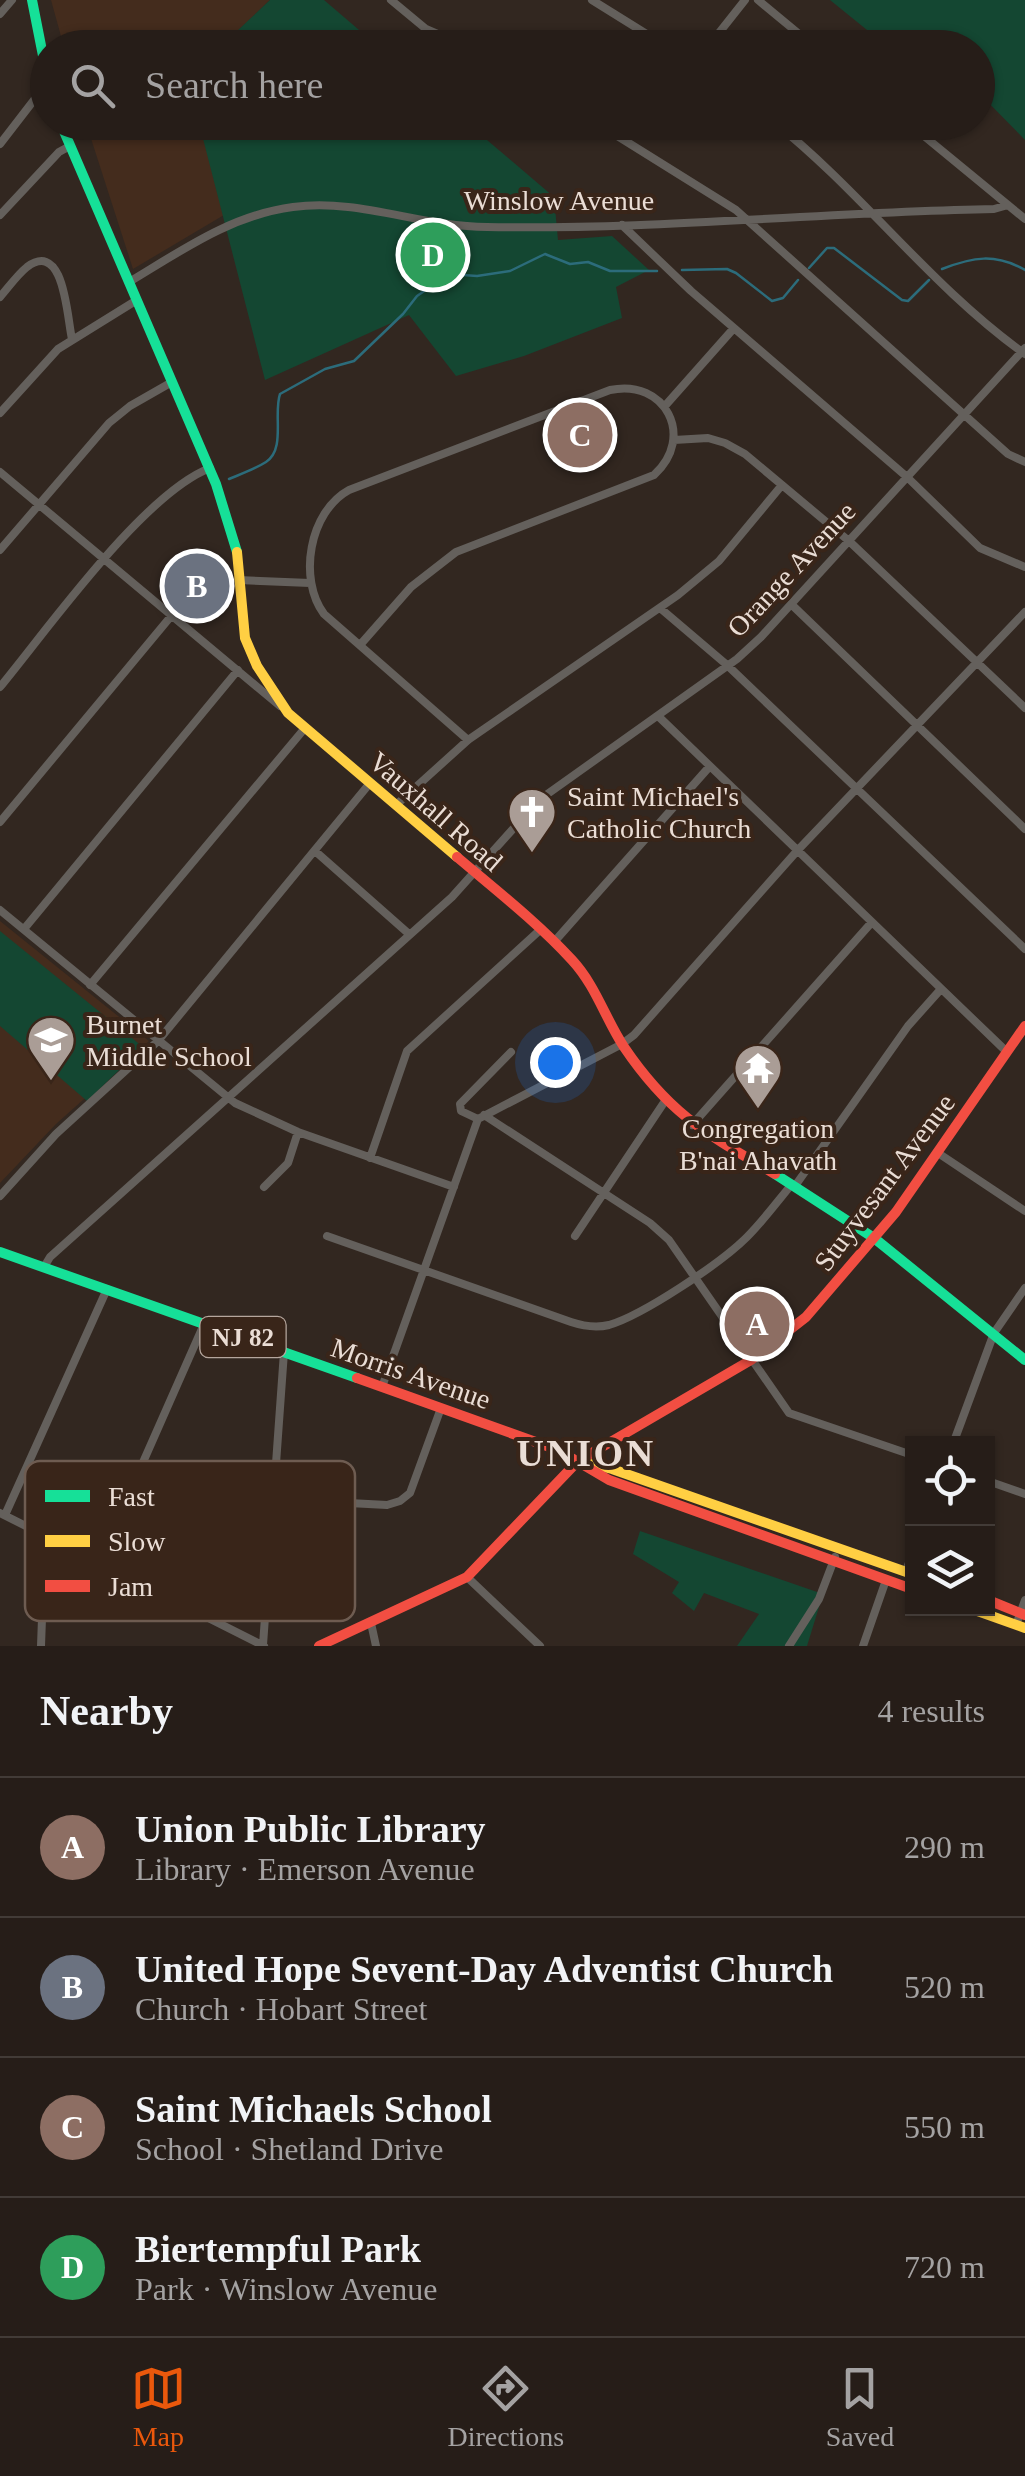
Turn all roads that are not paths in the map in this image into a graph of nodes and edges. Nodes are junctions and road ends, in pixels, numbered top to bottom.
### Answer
1 (12, 0) edge
2 (32, 0) edge
3 (392, 0) edge
4 (592, 0) edge
5 (745, 0) edge
6 (758, 0) edge
7 (0, 14) edge
8 (38, 30) edge
9 (428, 30) edge
10 (640, 30) edge
11 (721, 30) edge
12 (794, 30) edge
13 (30, 105) edge
14 (68, 140) edge
15 (623, 140) edge
16 (797, 140) edge
17 (930, 140) edge
18 (0, 144) edge
19 (70, 146) junction
20 (1008, 204) junction
21 (870, 214) junction
22 (0, 215) edge
23 (744, 219) junction
24 (1025, 219) edge
25 (622, 225) junction
26 (129, 282) junction
27 (0, 297) edge
28 (137, 300) junction
29 (734, 328) junction
30 (72, 339) junction
31 (1024, 351) edge
32 (172, 382) junction
33 (664, 407) junction
34 (0, 413) edge
35 (965, 413) junction
36 (674, 440) junction
37 (1025, 462) edge
38 (210, 468) junction
39 (0, 472) edge
40 (908, 478) junction
41 (782, 485) junction
42 (38, 504) junction
43 (849, 542) junction
44 (0, 550) edge
45 (104, 559) junction
46 (1025, 567) edge
47 (238, 580) junction
48 (310, 582) junction
49 (791, 604) junction
50 (660, 608) junction
51 (1025, 612) edge
52 (172, 615) junction
53 (360, 645) junction
54 (977, 662) junction
55 (727, 665) junction
56 (238, 670) junction
57 (0, 687) edge
58 (1025, 708) edge
59 (288, 712) junction
60 (658, 716) junction
61 (916, 725) junction
62 (306, 728) junction
63 (468, 740) junction
64 (710, 766) junction
65 (370, 783) junction
66 (857, 787) junction
67 (396, 805) junction
68 (0, 822) edge
69 (1025, 829) edge
70 (315, 851) junction
71 (797, 851) junction
72 (476, 873) junction
73 (0, 910) edge
74 (872, 922) junction
75 (24, 929) junction
76 (540, 930) junction
77 (409, 934) junction
78 (554, 942) junction
79 (1025, 949) edge
80 (90, 985) junction
81 (941, 989) junction
82 (1025, 1026) edge
83 (158, 1042) junction
84 (622, 1044) junction
85 (511, 1052) dead end
86 (1008, 1052) junction
87 (227, 1098) junction
88 (665, 1102) junction
89 (481, 1117) junction
90 (692, 1125) junction
91 (298, 1132) junction
92 (938, 1152) junction
93 (370, 1158) junction
94 (794, 1185) junction
95 (264, 1186) dead end
96 (454, 1187) junction
97 (603, 1193) junction
98 (0, 1196) edge
99 (1025, 1211) edge
100 (327, 1236) dead end
101 (575, 1236) dead end
102 (874, 1238) junction
103 (0, 1252) edge
104 (44, 1267) junction
105 (424, 1269) junction
106 (696, 1277) junction
107 (1025, 1288) edge
108 (107, 1289) junction
109 (204, 1324) junction
110 (993, 1335) junction
111 (284, 1352) junction
112 (751, 1360) junction
113 (1025, 1360) edge
114 (382, 1387) junction
115 (441, 1408) junction
116 (955, 1436) edge
117 (905, 1453) edge
118 (27, 1461) edge
119 (144, 1461) edge
120 (277, 1461) edge
121 (578, 1461) junction
122 (25, 1466) edge
123 (995, 1483) edge
124 (1025, 1494) edge
125 (355, 1504) edge
126 (3, 1514) edge
127 (838, 1548) junction
128 (834, 1561) junction
129 (905, 1571) edge
130 (467, 1577) junction
131 (886, 1580) junction
132 (905, 1586) edge
133 (1025, 1600) edge
134 (995, 1604) edge
135 (995, 1614) edge
136 (1022, 1620) edge
137 (42, 1621) edge
138 (207, 1621) edge
139 (266, 1621) edge
140 (371, 1623) junction
141 (244, 1641) edge
142 (41, 1646) edge
143 (264, 1646) edge
144 (319, 1646) edge
145 (376, 1646) edge
146 (540, 1646) edge
147 (788, 1646) edge
148 (863, 1646) edge

1 - 7 street
2 - 8 main road
3 - 9 street
4 - 10 street
5 - 11 street
6 - 12 street
13 - 18 street
14 - 19 main road, Vauxhall Road
15 - 23 street
16 - 21 street
17 - 20 street
19 - 22 street
19 - 26 main road, Vauxhall Road
20 - 21 street, Winslow Avenue
20 - 24 street
21 - 23 street, Winslow Avenue
21 - 31 street
23 - 25 street, Winslow Avenue
23 - 35 street
25 - 26 street, Winslow Avenue
25 - 29 street
26 - 28 main road, Vauxhall Road
27 - 30 street
28 - 30 street
28 - 32 main road, Vauxhall Road
29 - 33 street
29 - 40 street
30 - 34 street
31 - 35 street, Orange Avenue
32 - 38 main road, Vauxhall Road
32 - 42 street
33 - 36 street
33 - 48 street
35 - 37 street
35 - 40 street, Orange Avenue
36 - 41 street
36 - 53 street
38 - 45 street
38 - 47 main road, Vauxhall Road
39 - 42 street
40 - 43 street, Orange Avenue
40 - 46 street
41 - 43 street
41 - 50 street
42 - 44 street
42 - 45 street
43 - 49 street, Orange Avenue
43 - 54 street
45 - 52 street
45 - 57 street
47 - 48 street
47 - 59 main road, Vauxhall Road
48 - 53 street
49 - 55 street, Orange Avenue
49 - 61 street
50 - 55 street
50 - 63 street
51 - 54 street
52 - 56 street
52 - 68 street
53 - 63 street
54 - 58 street
54 - 61 street
55 - 60 street, Orange Avenue
55 - 66 street
56 - 59 street
56 - 75 street
59 - 62 main road, Vauxhall Road
60 - 64 street
60 - 72 street, Orange Avenue
61 - 66 street
61 - 69 street
62 - 65 main road, Vauxhall Road
62 - 80 street
63 - 67 street
64 - 71 street
64 - 78 street
65 - 67 main road, Vauxhall Road
65 - 70 street
66 - 71 street
66 - 79 street
67 - 72 main road, Vauxhall Road
70 - 77 street
70 - 83 street
71 - 74 street
71 - 84 street
72 - 76 main road, Vauxhall Road
72 - 77 street, Orange Avenue
73 - 75 street
74 - 81 street
74 - 90 street
75 - 80 street
76 - 78 main road, Vauxhall Road
76 - 93 street
77 - 87 street, Orange Avenue
78 - 84 main road, Vauxhall Road
80 - 83 street
81 - 86 street
81 - 94 street
82 - 86 main road, Stuyvesant Avenue
83 - 87 street
83 - 98 street
84 - 88 main road, Vauxhall Road
84 - 89 street
85 - 89 street
86 - 92 main road, Stuyvesant Avenue
87 - 91 street
87 - 104 street, Orange Avenue
88 - 90 main road, Vauxhall Road
88 - 97 street
89 - 96 street
89 - 97 street
90 - 94 main road, Vauxhall Road
91 - 93 street
91 - 95 street
92 - 99 street
92 - 102 main road, Stuyvesant Avenue
93 - 96 street
94 - 102 main road, Vauxhall Road
94 - 106 street
96 - 105 street
97 - 101 street
97 - 106 street
100 - 105 street
102 - 110 main road, Vauxhall Road
102 - 112 main road, Stuyvesant Avenue
103 - 104 main road, Morris Avenue / NJ 82
104 - 108 main road, Morris Avenue / NJ 82
105 - 106 street
105 - 114 street
106 - 112 street
107 - 110 street
108 - 109 main road, Morris Avenue / NJ 82
108 - 118 street
109 - 111 main road, Morris Avenue / NJ 82
109 - 119 street
110 - 113 main road, Vauxhall Road
110 - 116 street
111 - 114 main road, Morris Avenue / NJ 82
111 - 120 street
112 - 117 street
112 - 121 main road, Stuyvesant Avenue
114 - 115 main road, Morris Avenue / NJ 82
115 - 121 main road, Morris Avenue / NJ 82
115 - 125 street
121 - 127 main road, Morris Avenue / NJ 82
121 - 128 main road, Morris Avenue / NJ 82
121 - 130 main road, Stuyvesant Avenue
122 - 126 street
123 - 124 street
127 - 128 street
127 - 129 main road, Morris Avenue / NJ 82
128 - 131 main road, Morris Avenue / NJ 82
128 - 147 street
130 - 140 main road, Stuyvesant Avenue
130 - 146 street
131 - 132 main road, Morris Avenue / NJ 82
131 - 148 street
133 - 136 street
134 - 136 main road
135 - 136 main road
137 - 142 street
138 - 141 street
139 - 143 street
140 - 144 main road, Stuyvesant Avenue
140 - 145 street
141 - 143 street

